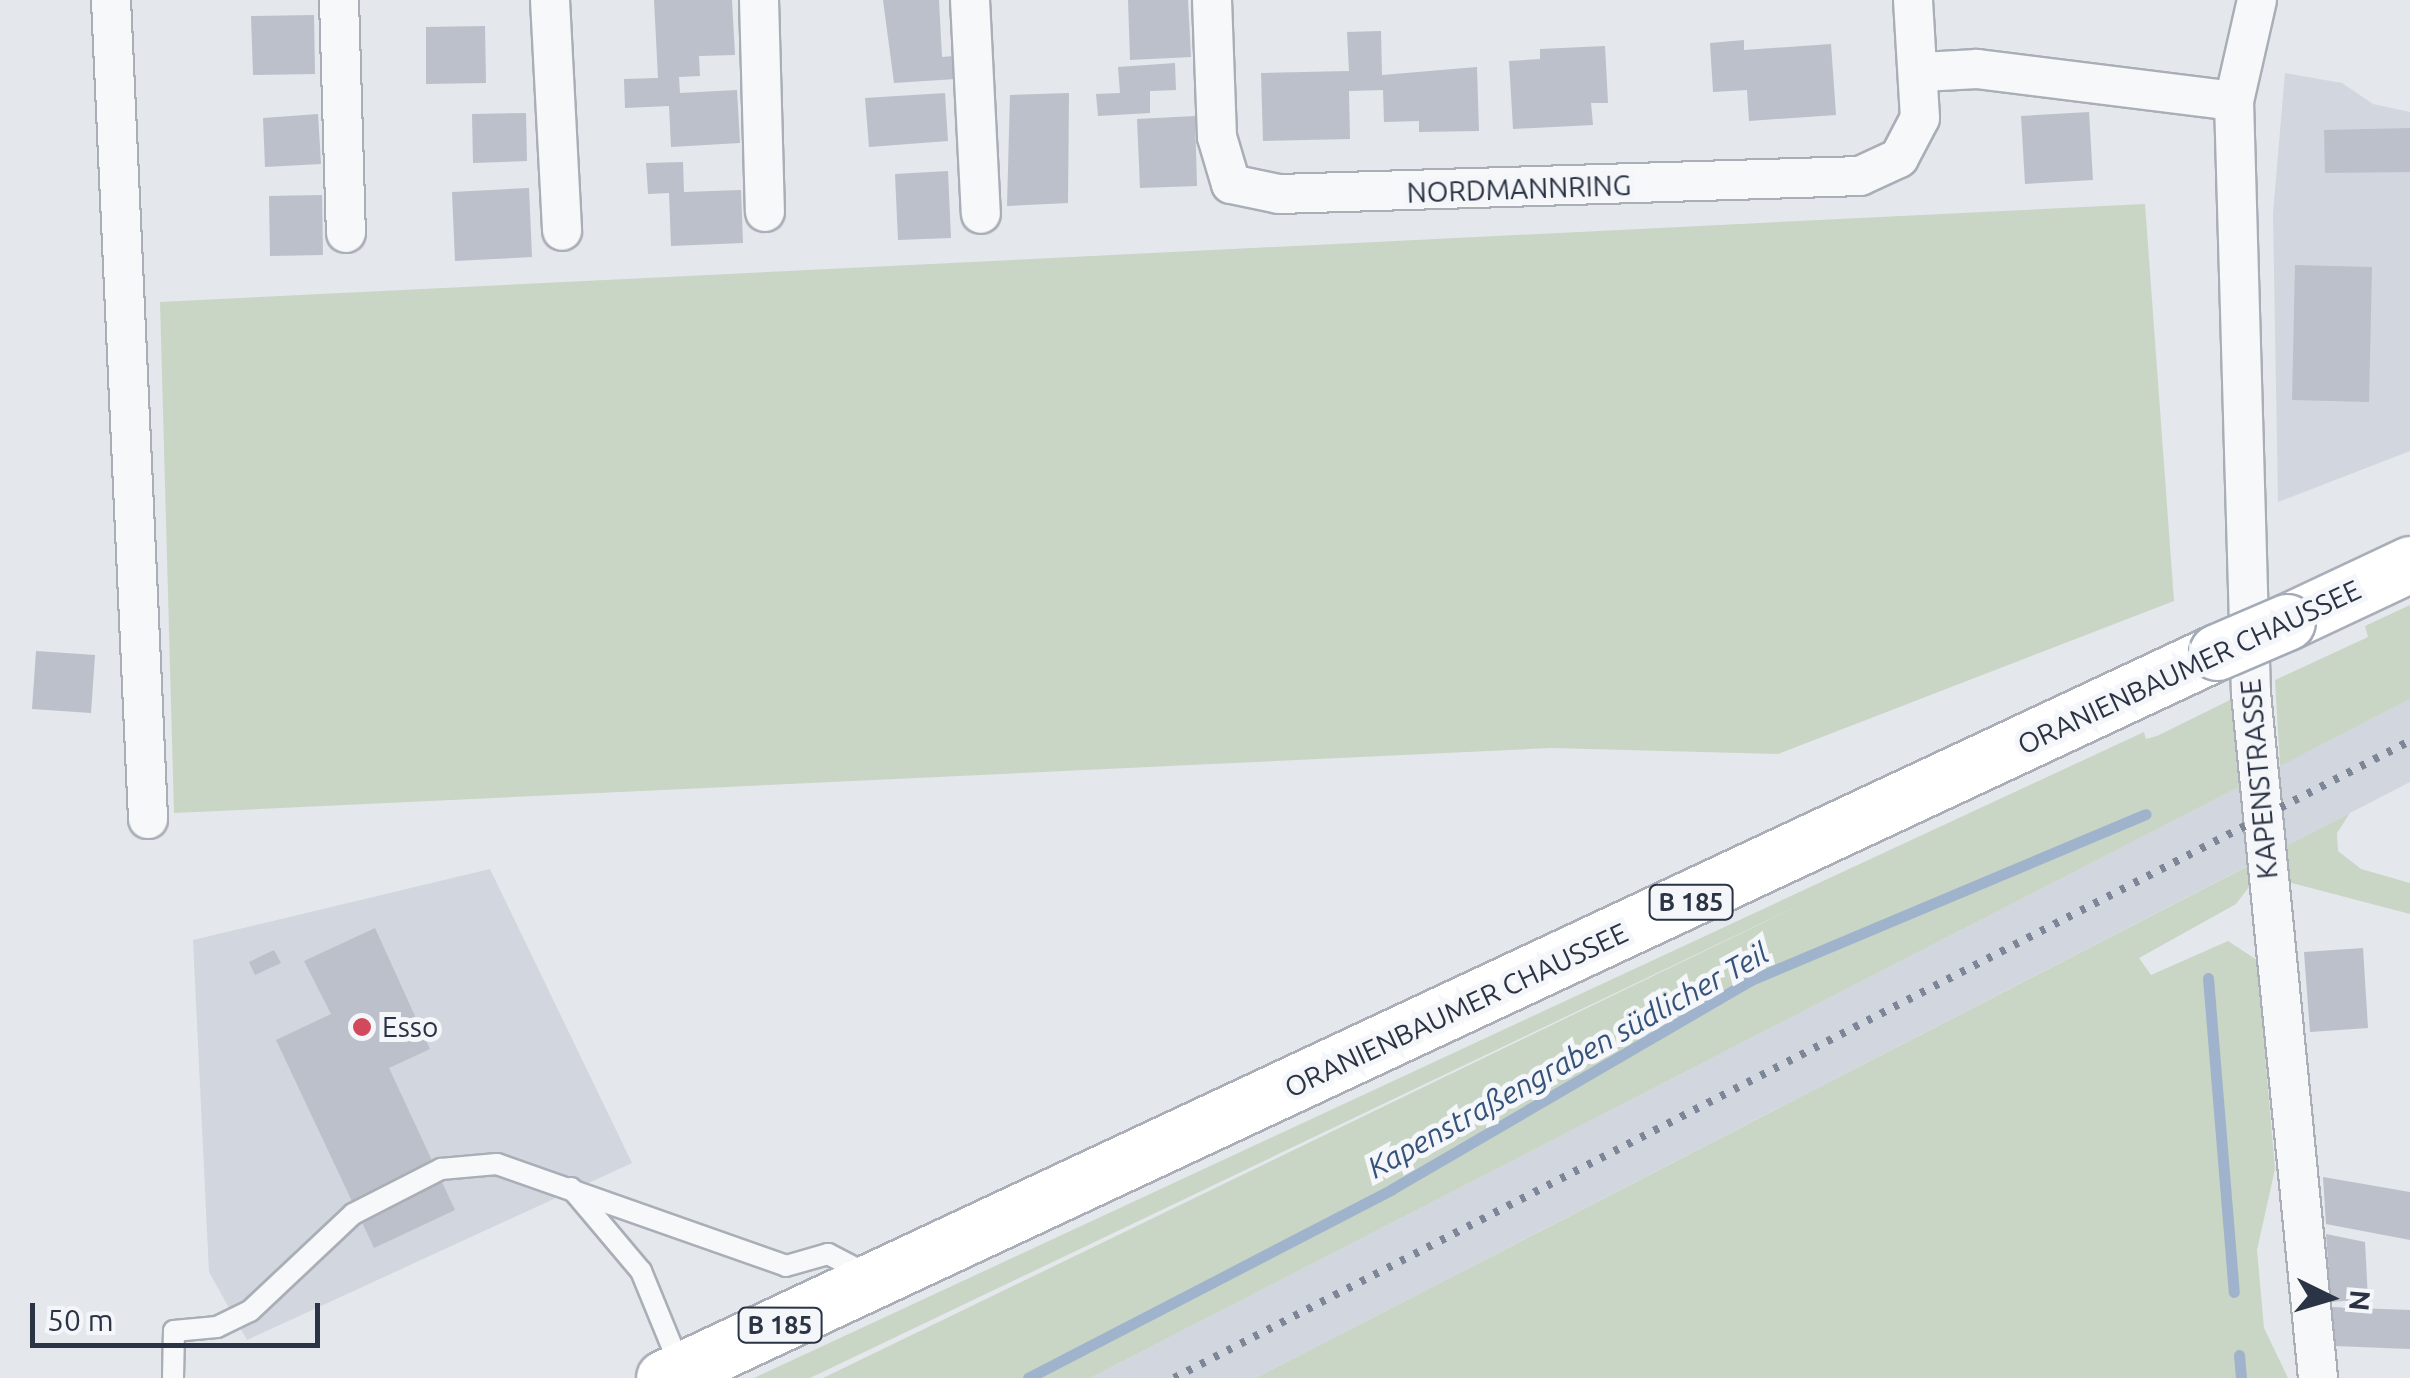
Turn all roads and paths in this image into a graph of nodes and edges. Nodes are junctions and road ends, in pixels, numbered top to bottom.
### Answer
1 (112, 0) edge
2 (339, 0) edge
3 (550, 0) edge
4 (759, 0) edge
5 (970, 0) edge
6 (1212, 0) edge
7 (1913, 0) edge
8 (2257, 0) edge
9 (1922, 72) junction
10 (2234, 101) junction
11 (765, 212) dead end
12 (981, 214) dead end
13 (562, 230) dead end
14 (346, 233) dead end
15 (2410, 564) edge
16 (148, 819) dead end
17 (567, 1182) junction
18 (878, 1279) junction
19 (673, 1374) edge
20 (174, 1378) edge
21 (2318, 1378) edge

1 - 16 street
2 - 14 street
3 - 13 street
4 - 11 street
5 - 12 street
6 - 9 street, NORDMANNRING
7 - 9 street, NORDMANNRING
8 - 10 street, KAPENSTRASSE
9 - 10 street
10 - 21 street, KAPENSTRASSE
15 - 18 main road, ORANIENBAUMER CHAUSSEE / B 185, bridge
17 - 18 lane
17 - 19 lane
17 - 20 lane
18 - 19 main road, ORANIENBAUMER CHAUSSEE / B 185

